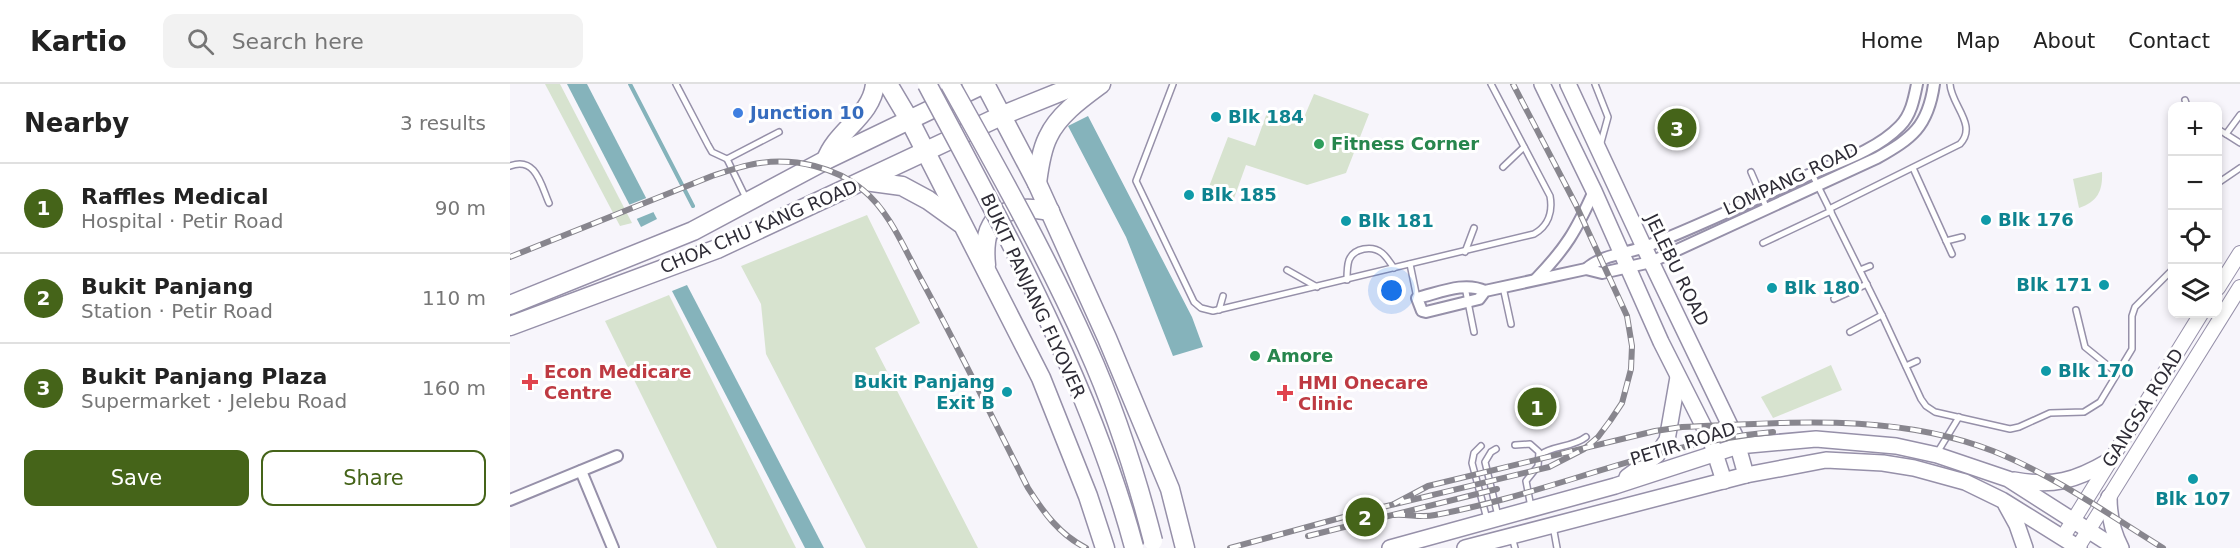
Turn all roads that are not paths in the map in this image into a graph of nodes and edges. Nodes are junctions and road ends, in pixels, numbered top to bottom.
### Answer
1 (676, 84) edge
2 (875, 84) edge
3 (888, 84) edge
4 (927, 84) edge
5 (950, 84) edge
6 (985, 84) edge
7 (1080, 84) edge
8 (1101, 84) edge
9 (1173, 84) edge
10 (1491, 84) edge
11 (1542, 84) edge
12 (1568, 84) edge
13 (1595, 84) edge
14 (1917, 84) edge
15 (1934, 84) edge
16 (1950, 84) edge
17 (2240, 115) edge
18 (1003, 116) junction
19 (910, 121) junction
20 (779, 132) dead end
21 (2222, 132) edge
22 (2226, 134) junction
23 (2240, 143) edge
24 (1524, 147) junction
25 (1599, 150) junction
26 (926, 152) junction
27 (727, 159) junction
28 (826, 160) junction
29 (510, 166) edge
30 (1503, 167) dead end
31 (1913, 168) junction
32 (2240, 168) edge
33 (1750, 172) dead end
34 (1812, 174) junction
35 (2222, 180) edge
36 (865, 181) junction
37 (1037, 183) junction
38 (1818, 186) junction
39 (1594, 191) junction
40 (1761, 197) junction
41 (748, 202) junction
42 (549, 203) dead end
43 (1767, 209) junction
44 (1830, 210) junction
45 (1050, 211) junction
46 (964, 225) junction
47 (1474, 228) dead end
48 (1962, 237) dead end
49 (1946, 241) junction
50 (1763, 243) dead end
51 (1644, 247) junction
52 (1465, 252) junction
53 (2240, 253) edge
54 (1622, 254) junction
55 (1952, 254) dead end
56 (1651, 262) junction
57 (1410, 264) junction
58 (1870, 266) dead end
59 (1394, 268) junction
60 (1628, 268) junction
61 (1586, 269) junction
62 (987, 270) junction
63 (1287, 270) dead end
64 (1860, 270) junction
65 (2168, 274) edge
66 (1347, 280) junction
67 (1536, 280) junction
68 (2222, 280) edge
69 (1867, 284) junction
70 (1317, 287) junction
71 (1465, 287) junction
72 (1503, 287) junction
73 (2240, 287) edge
74 (1485, 291) junction
75 (1223, 296) dead end
76 (1417, 298) junction
77 (1834, 299) dead end
78 (1468, 302) junction
79 (510, 305) edge
80 (1219, 310) junction
81 (2076, 310) dead end
82 (1882, 315) junction
83 (2198, 318) edge
84 (1511, 324) dead end
85 (510, 326) edge
86 (1474, 332) dead end
87 (1850, 332) dead end
88 (1917, 361) dead end
89 (1906, 366) junction
90 (2117, 374) junction
91 (1678, 377) junction
92 (1959, 417) junction
93 (1586, 437) dead end
94 (1515, 445) dead end
95 (1481, 446) dead end
96 (1737, 446) junction
97 (1497, 449) dead end
98 (1716, 452) junction
99 (1936, 454) junction
100 (1540, 455) junction
101 (617, 456) dead end
102 (2109, 461) junction
103 (580, 471) junction
104 (1746, 475) junction
105 (2008, 479) junction
106 (1724, 481) junction
107 (1612, 486) junction
108 (2109, 497) junction
109 (510, 500) edge
110 (2002, 500) junction
111 (1624, 507) junction
112 (1532, 508) junction
113 (1493, 519) junction
114 (2073, 521) junction
115 (1552, 525) junction
116 (2088, 530) junction
117 (1513, 541) edge
118 (2059, 543) edge
119 (614, 548) edge
120 (1105, 548) edge
121 (1135, 548) edge
122 (1155, 548) edge
123 (1185, 548) edge
124 (1390, 548) edge
125 (1466, 548) edge
126 (1557, 548) edge
127 (2025, 548) edge
128 (2078, 548) edge
129 (2116, 548) edge
130 (2121, 548) edge

1 - 27 lane
2 - 28 main road
3 - 19 main road
4 - 121 main road, BUKIT PANJANG FLYOVER, bridge
5 - 122 main road, BUKIT PANJANG FLYOVER, bridge
6 - 18 main road
6 - 19 main road, CHOA CHU KANG ROAD
7 - 18 main road, CHOA CHU KANG ROAD
8 - 37 main road
9 - 80 lane
10 - 24 lane
11 - 39 main road
12 - 25 main road, JELEBU ROAD
13 - 25 lane
14 - 34 street, LOMPANG ROAD
15 - 38 street, LOMPANG ROAD
16 - 31 lane
17 - 22 lane
18 - 26 main road, CHOA CHU KANG ROAD
18 - 37 main road
19 - 26 main road
19 - 28 main road, CHOA CHU KANG ROAD
20 - 27 lane
21 - 22 lane
22 - 23 lane
24 - 30 lane
24 - 52 lane
25 - 51 main road, JELEBU ROAD
26 - 36 main road, CHOA CHU KANG ROAD
26 - 46 main road
27 - 41 lane
28 - 41 main road, CHOA CHU KANG ROAD
29 - 42 lane
31 - 44 lane
31 - 49 lane
32 - 35 lane
33 - 40 lane
34 - 38 lane
34 - 40 street, LOMPANG ROAD
36 - 46 main road
36 - 85 main road, CHOA CHU KANG ROAD
37 - 45 main road
38 - 43 street, LOMPANG ROAD
38 - 44 lane
39 - 54 main road
39 - 67 street
40 - 43 lane
40 - 51 street, LOMPANG ROAD
41 - 79 main road, CHOA CHU KANG ROAD
43 - 56 street, LOMPANG ROAD
44 - 50 lane
44 - 64 lane
45 - 62 main road
45 - 123 main road
46 - 62 main road
47 - 52 lane
48 - 49 lane
49 - 55 lane
51 - 54 street, LOMPANG ROAD
51 - 56 main road, JELEBU ROAD
52 - 57 lane
53 - 68 street
54 - 60 main road
54 - 61 street
56 - 60 street, LOMPANG ROAD
56 - 96 main road, JELEBU ROAD
57 - 59 lane
57 - 76 lane
58 - 64 lane
59 - 66 lane
59 - 66 lane
60 - 61 street, LOMPANG ROAD
60 - 91 main road
61 - 67 street
62 - 120 main road
63 - 70 lane
64 - 69 lane
65 - 90 lane
66 - 70 lane
67 - 72 street
69 - 77 lane
69 - 82 lane
70 - 80 lane
71 - 74 street
71 - 76 street
71 - 78 lane
72 - 74 street
72 - 84 lane
73 - 108 street, GANGSA ROAD
74 - 78 street
75 - 80 lane
76 - 78 street
78 - 86 lane
81 - 90 lane
82 - 87 lane
82 - 89 lane
83 - 102 street, GANGSA ROAD
88 - 89 lane
89 - 92 lane
90 - 92 lane
91 - 98 main road
91 - 107 main road
92 - 99 lane
93 - 100 lane
94 - 100 lane
95 - 113 lane
96 - 98 main road, PETIR ROAD
96 - 99 main road, PETIR ROAD
96 - 104 main road, JELEBU ROAD
97 - 113 lane
98 - 106 main road
98 - 107 main road, PETIR ROAD
99 - 105 main road, PETIR ROAD
100 - 112 lane
101 - 103 street
102 - 105 main road
102 - 114 street, GANGSA ROAD
103 - 109 street
103 - 119 street
104 - 106 main road
104 - 110 main road
105 - 114 main road, PETIR ROAD
106 - 111 main road
107 - 111 main road
107 - 112 main road, PETIR ROAD
108 - 116 street, GANGSA ROAD
108 - 130 main road
110 - 118 main road
110 - 127 main road
111 - 115 main road
112 - 113 main road, PETIR ROAD
113 - 124 main road, PETIR ROAD
114 - 116 main road, PETIR ROAD
114 - 118 street, GANGSA ROAD
115 - 117 main road
115 - 126 lane
116 - 128 street, GANGSA ROAD
116 - 129 main road, PETIR ROAD
117 - 125 main road
118 - 128 main road

